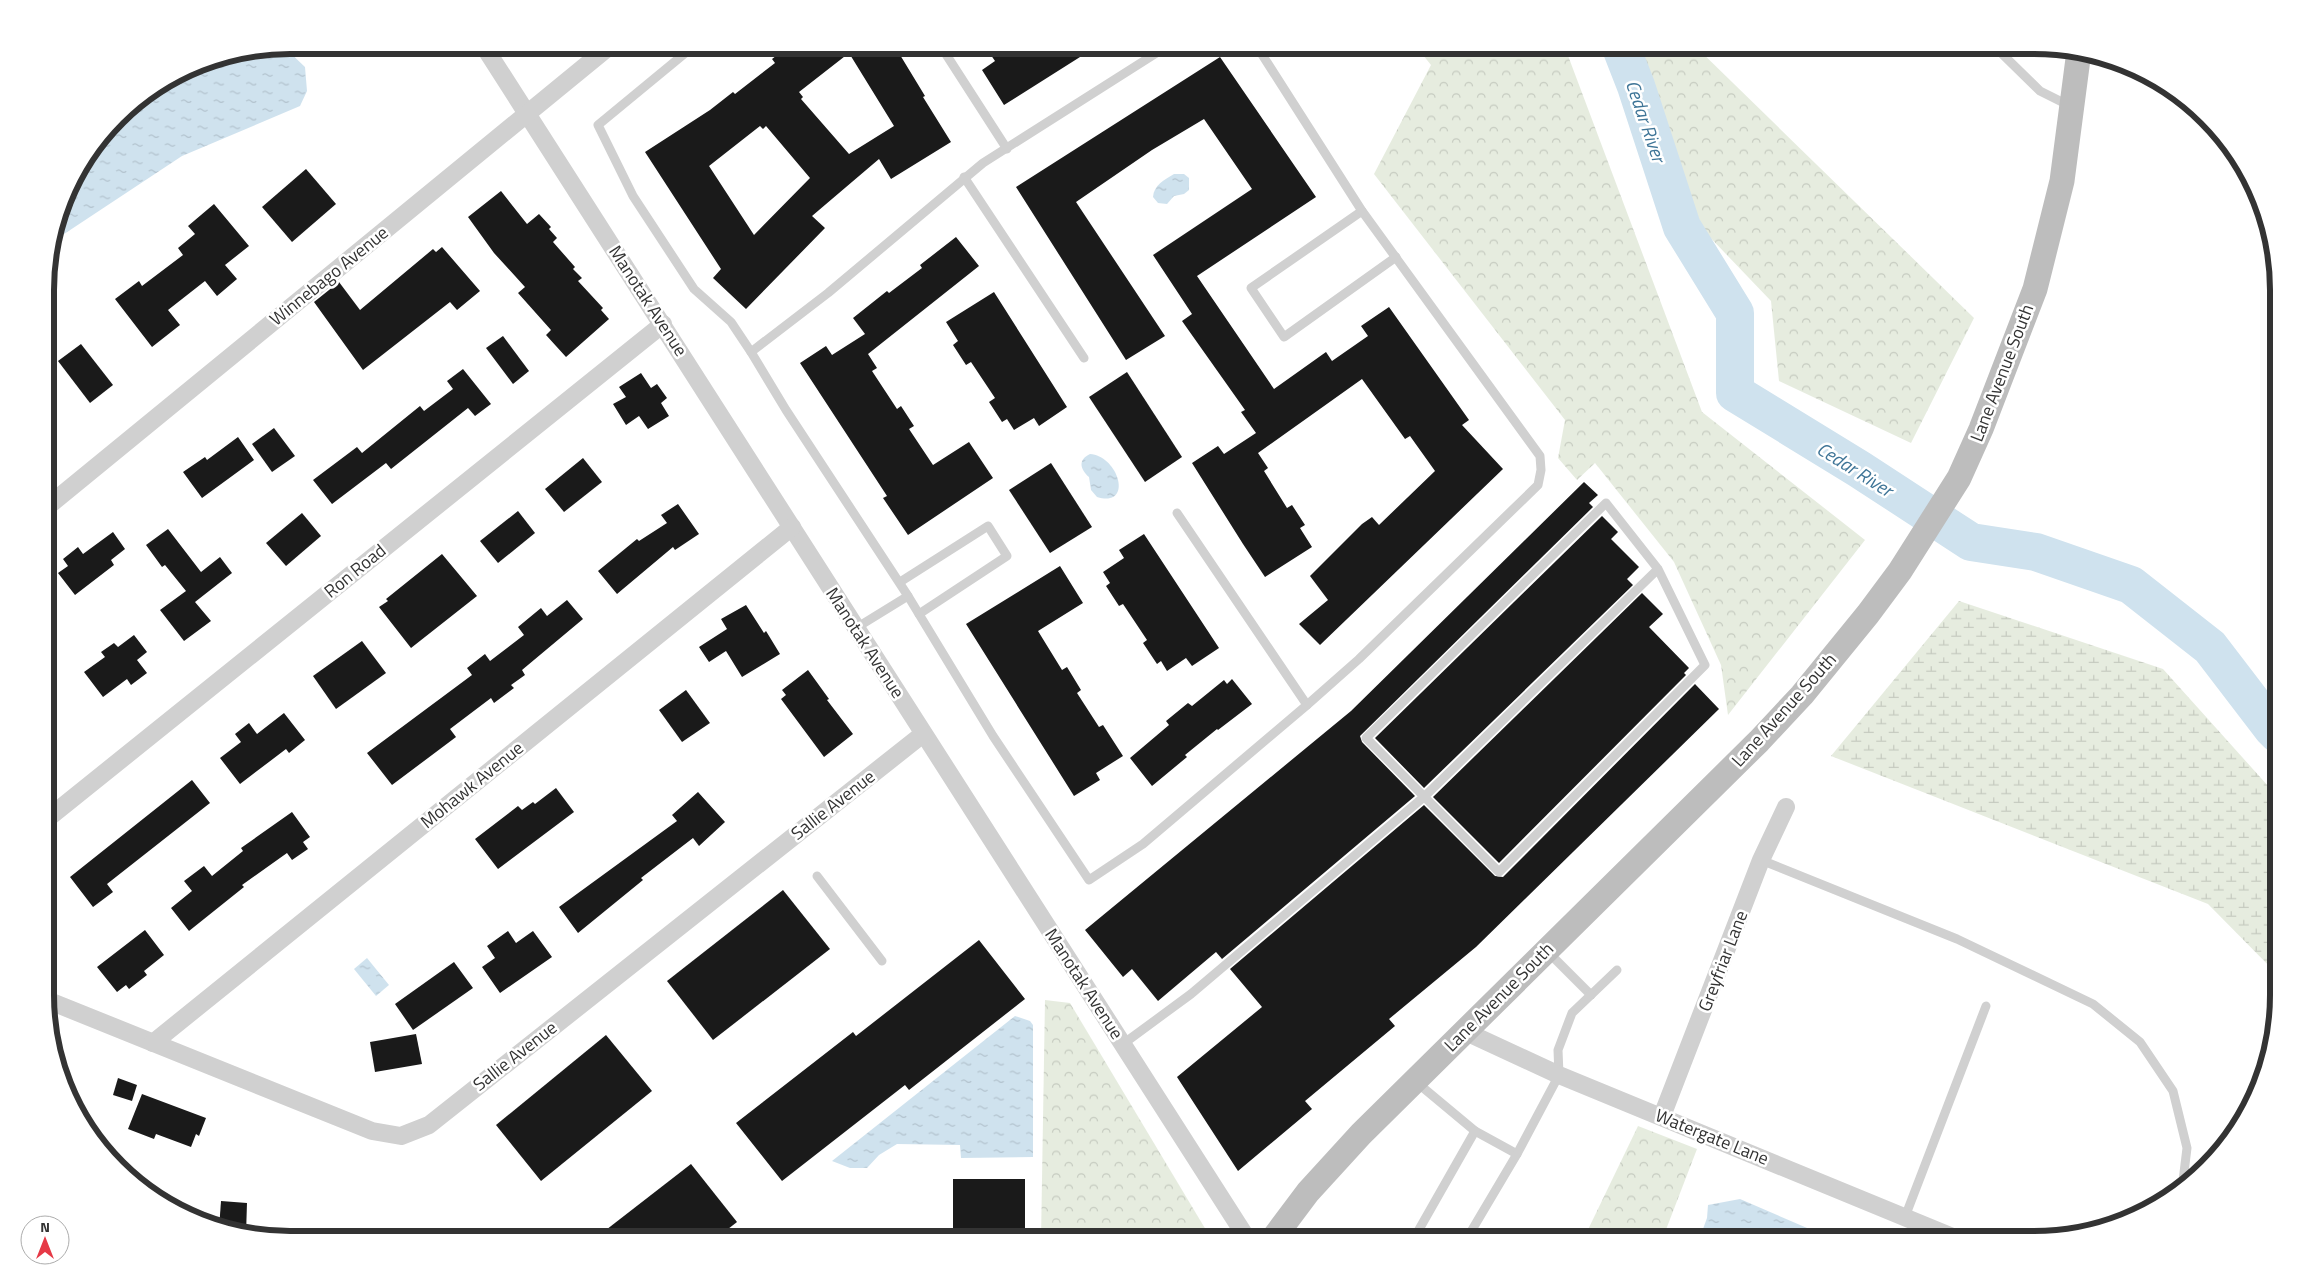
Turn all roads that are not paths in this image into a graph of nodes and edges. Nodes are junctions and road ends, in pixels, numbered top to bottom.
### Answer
1 (489, 54) edge
2 (600, 54) edge
3 (683, 54) edge
4 (946, 54) edge
5 (1155, 54) edge
6 (1262, 54) edge
7 (2002, 54) edge
8 (2078, 58) edge
9 (2070, 106) junction
10 (527, 113) junction
11 (1006, 149) junction
12 (964, 177) junction
13 (1362, 211) junction
14 (1396, 258) junction
15 (663, 324) junction
16 (751, 352) junction
17 (1084, 358) dead end
18 (54, 500) edge
19 (1177, 512) dead end
20 (792, 527) junction
21 (1658, 570) junction
22 (900, 582) junction
23 (908, 596) junction
24 (919, 614) junction
25 (856, 628) junction
26 (1307, 705) junction
27 (923, 734) junction
28 (1425, 796) junction
29 (1786, 807) dead end
30 (54, 813) edge
31 (1761, 860) junction
32 (817, 876) dead end
33 (1546, 950) junction
34 (882, 961) dead end
35 (1617, 970) dead end
36 (1591, 995) junction
37 (54, 1003) edge
38 (1986, 1006) dead end
39 (1464, 1031) junction
40 (153, 1043) junction
41 (1123, 1044) junction
42 (1559, 1075) junction
43 (1415, 1081) junction
44 (1662, 1116) junction
45 (1475, 1131) junction
46 (1517, 1154) junction
47 (2183, 1179) edge
48 (1905, 1217) junction
49 (1242, 1231) edge
50 (1279, 1231) edge
51 (1417, 1231) edge
52 (1471, 1231) edge
53 (1938, 1231) edge

1 - 10 street, Manotak Avenue
2 - 10 street, Winnebago Avenue
3 - 16 lane
4 - 11 lane
5 - 11 lane
6 - 13 lane
7 - 9 lane
8 - 9 main road, Lane Avenue South
9 - 33 main road, Lane Avenue South
10 - 15 street, Manotak Avenue
10 - 18 street, Winnebago Avenue
11 - 12 lane
12 - 16 lane
12 - 17 lane
13 - 14 lane
13 - 14 lane
14 - 26 lane
15 - 20 street, Manotak Avenue
15 - 30 street, Ron Road
16 - 22 lane
19 - 26 lane
20 - 25 street, Manotak Avenue
20 - 40 street, Mohawk Avenue
21 - 28 lane
21 - 28 lane
21 - 28 lane
22 - 23 lane
22 - 24 lane
23 - 24 lane
23 - 25 lane
24 - 26 lane
25 - 27 street, Manotak Avenue
27 - 40 street, Sallie Avenue
27 - 41 street, Manotak Avenue
28 - 41 lane
29 - 31 street, Greyfriar Lane
31 - 44 street, Greyfriar Lane
31 - 47 lane
32 - 34 lane
33 - 36 lane
33 - 39 main road, Lane Avenue South
35 - 36 lane
36 - 42 lane
37 - 40 street, Sallie Avenue
38 - 48 lane
39 - 42 street, Watergate Lane
39 - 43 main road, Lane Avenue South
41 - 49 street, Manotak Avenue
42 - 44 street, Watergate Lane
42 - 46 lane
43 - 45 lane
43 - 50 main road, Lane Avenue South
44 - 48 street, Watergate Lane
45 - 46 lane
45 - 51 lane
46 - 52 lane
48 - 53 street, Watergate Lane

